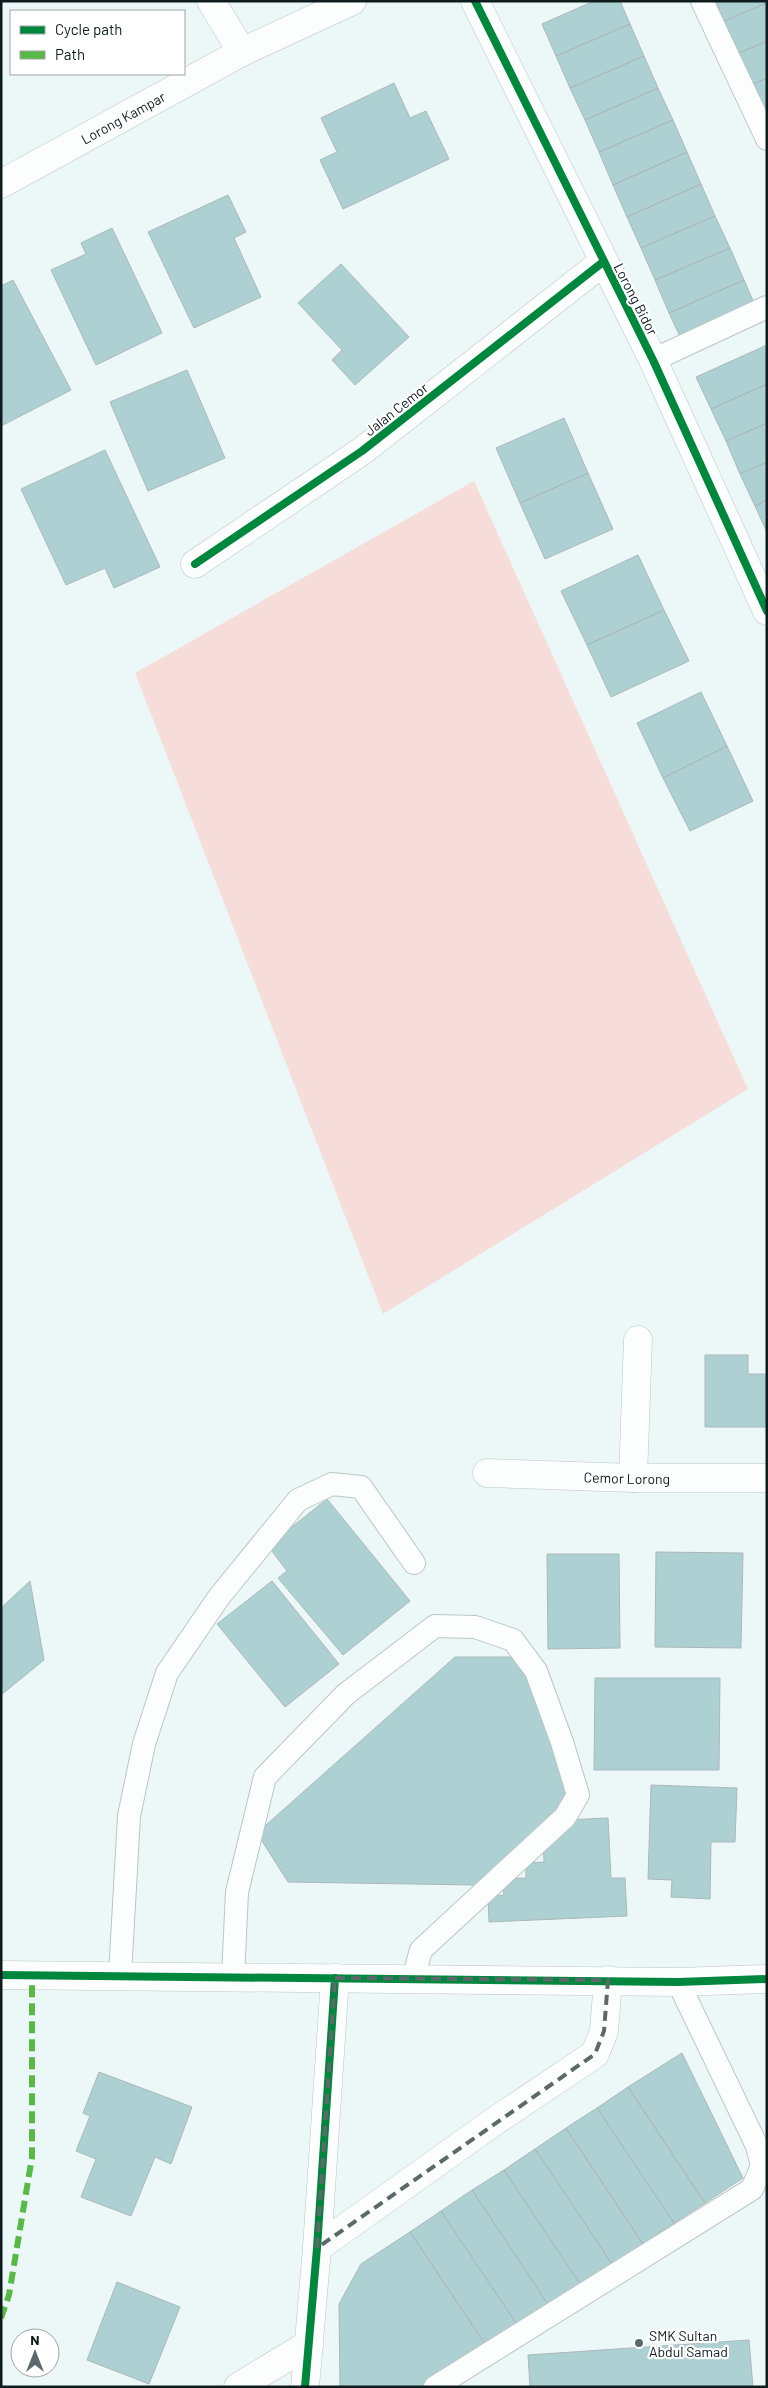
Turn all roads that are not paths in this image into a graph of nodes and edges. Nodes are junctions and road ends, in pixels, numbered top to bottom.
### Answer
1 (211, 1) edge
2 (352, 1) edge
3 (475, 1) edge
4 (702, 1) edge
5 (242, 52) junction
6 (767, 139) edge
7 (1, 184) edge
8 (603, 262) junction
9 (767, 307) edge
10 (653, 360) junction
11 (195, 564) dead end
12 (767, 611) edge
13 (638, 1340) dead end
14 (487, 1474) dead end
15 (633, 1478) junction
16 (767, 1478) edge
17 (414, 1563) dead end
18 (1, 1975) edge
19 (109, 1975) junction
20 (233, 1977) junction
21 (335, 1978) junction
22 (413, 1979) junction
23 (767, 1979) edge
24 (608, 1980) junction
25 (678, 1982) junction
26 (317, 2248) junction
27 (309, 2344) junction
28 (238, 2387) edge
29 (305, 2387) edge
30 (435, 2387) edge

1 - 5 street
2 - 5 street, Lorong Kampar
3 - 8 street, Lorong Bidor
4 - 6 lane
5 - 7 street, Lorong Kampar
8 - 10 street, Lorong Bidor
8 - 11 street, Jalan Cemor
9 - 10 lane
10 - 12 street, Lorong Bidor
13 - 15 street
14 - 15 street, Cemor Lorong
15 - 16 street, Cemor Lorong
17 - 19 lane
18 - 19 street
19 - 20 street
20 - 21 street
20 - 22 lane
21 - 22 street
21 - 26 street
22 - 24 street
23 - 25 street
24 - 25 street
24 - 26 street
25 - 30 lane
26 - 27 street
27 - 28 street
27 - 29 street

